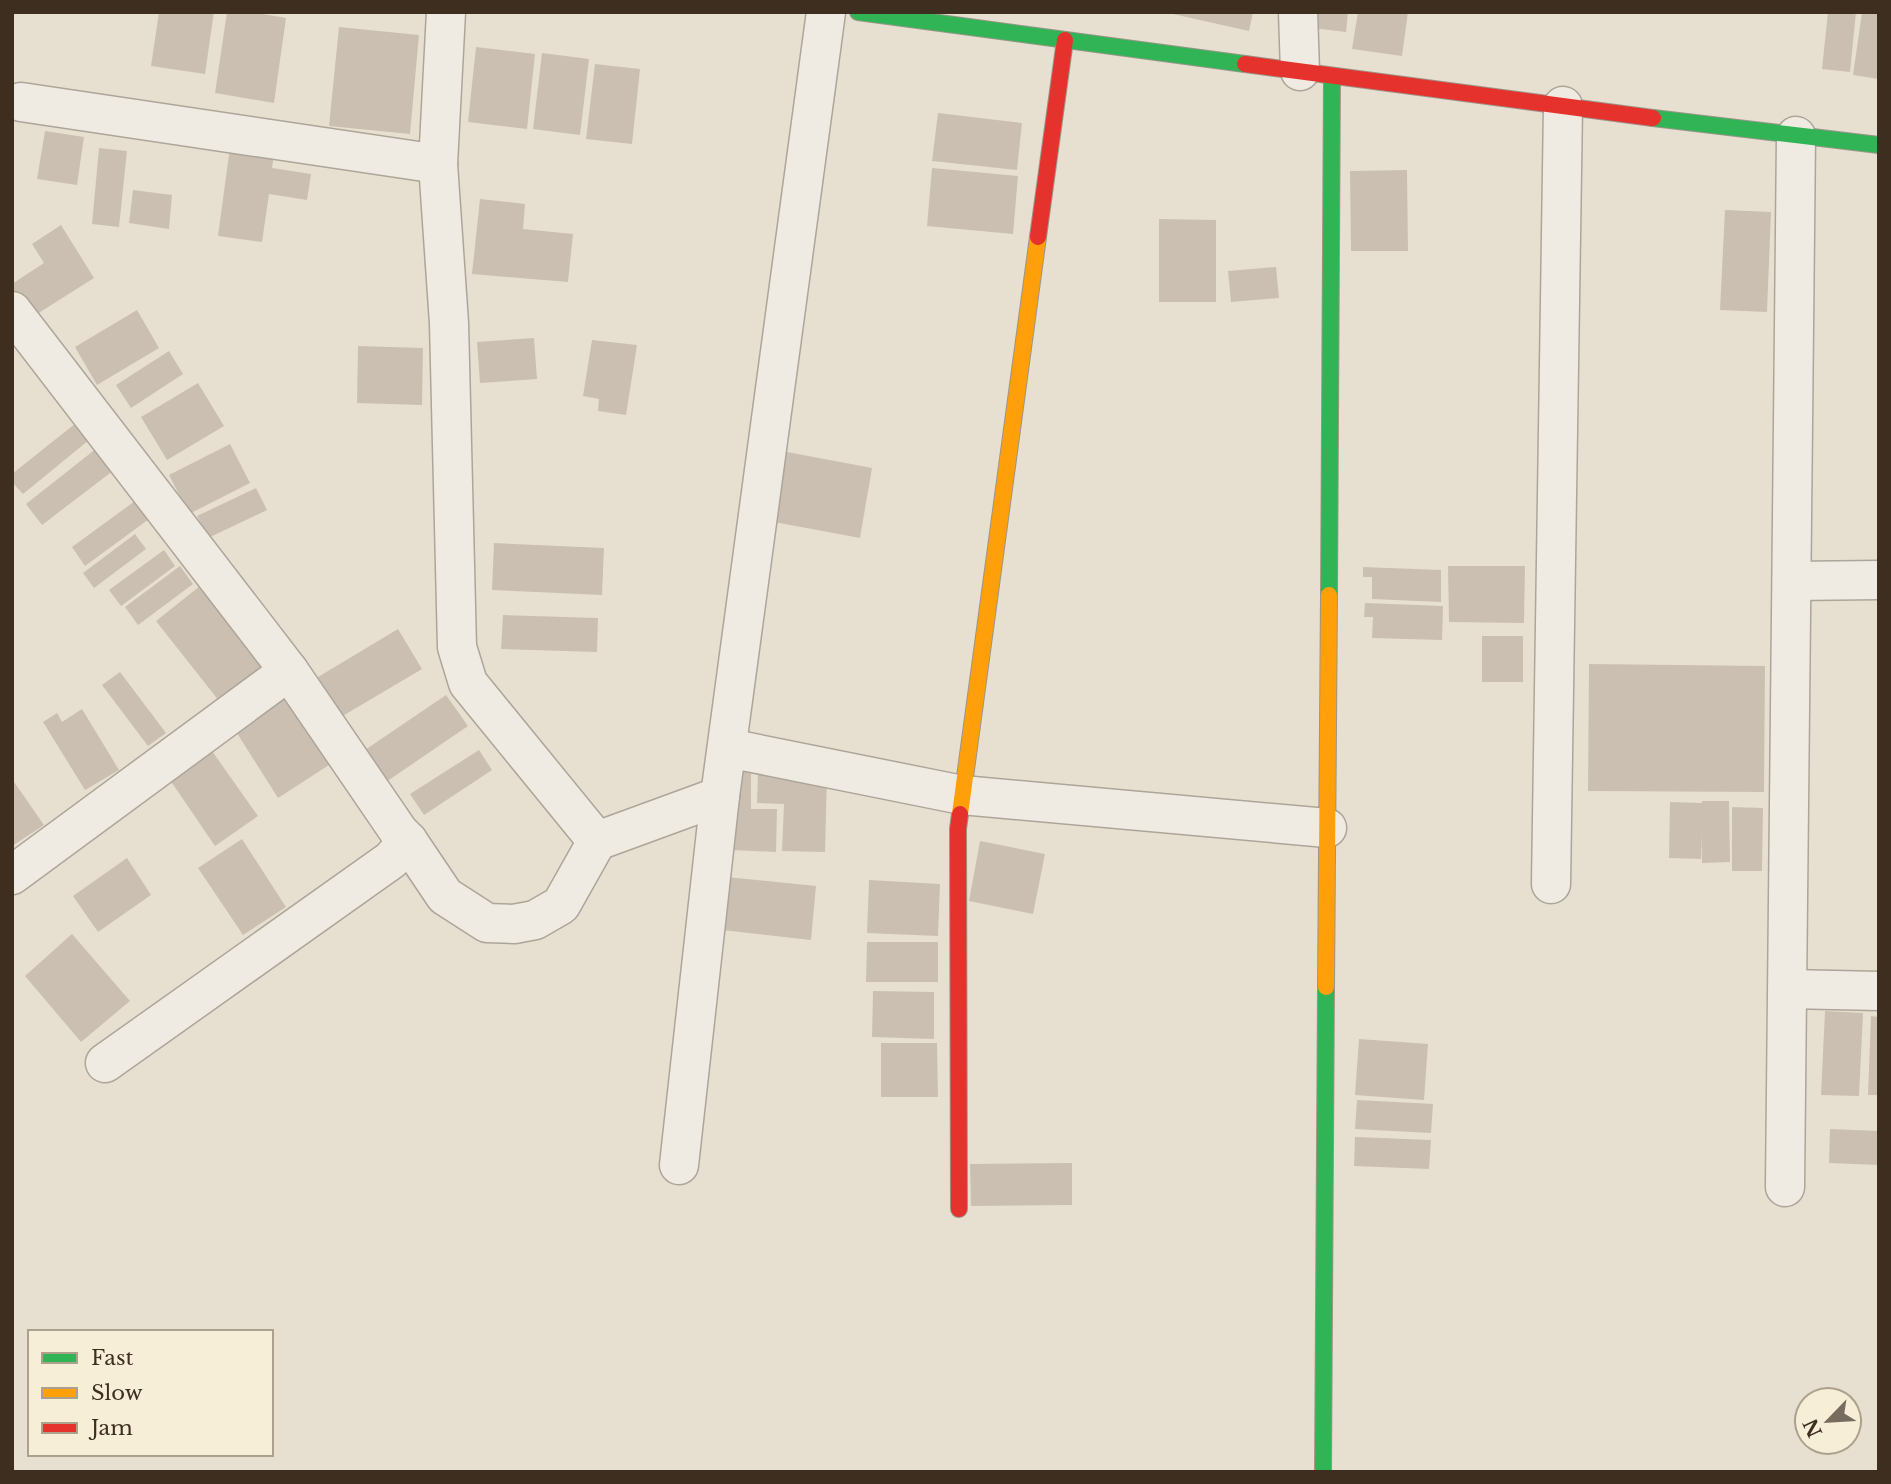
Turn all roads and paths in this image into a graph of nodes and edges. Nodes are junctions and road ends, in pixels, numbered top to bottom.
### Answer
1 (446, 12) edge
2 (825, 12) edge
3 (858, 12) edge
4 (1297, 12) edge
5 (1065, 40) junction
6 (1316, 74) junction
7 (21, 102) dead end
8 (1563, 106) junction
9 (1797, 136) junction
10 (1879, 145) edge
11 (438, 164) junction
12 (12, 311) edge
13 (1879, 580) edge
14 (1792, 581) junction
15 (289, 671) junction
16 (728, 748) junction
17 (962, 795) junction
18 (720, 796) junction
19 (1327, 828) junction
20 (408, 841) junction
21 (597, 841) junction
22 (12, 875) edge
23 (1551, 884) dead end
24 (1788, 989) junction
25 (1879, 991) edge
26 (105, 1063) dead end
27 (680, 1165) dead end
28 (1785, 1187) dead end
29 (959, 1209) dead end
30 (1323, 1472) edge

1 - 11 street
2 - 16 street
3 - 5 street
4 - 6 street
5 - 6 street
5 - 17 street
6 - 8 street
6 - 19 street
7 - 11 street
8 - 9 street
8 - 23 street
9 - 10 street
9 - 14 street
11 - 21 street
12 - 15 street
13 - 14 street
14 - 24 street
15 - 20 street
15 - 22 street
16 - 17 street
16 - 18 street
17 - 19 street
17 - 29 street
18 - 21 street
18 - 27 street
19 - 30 street
20 - 21 street
20 - 26 street
24 - 25 street
24 - 28 street

